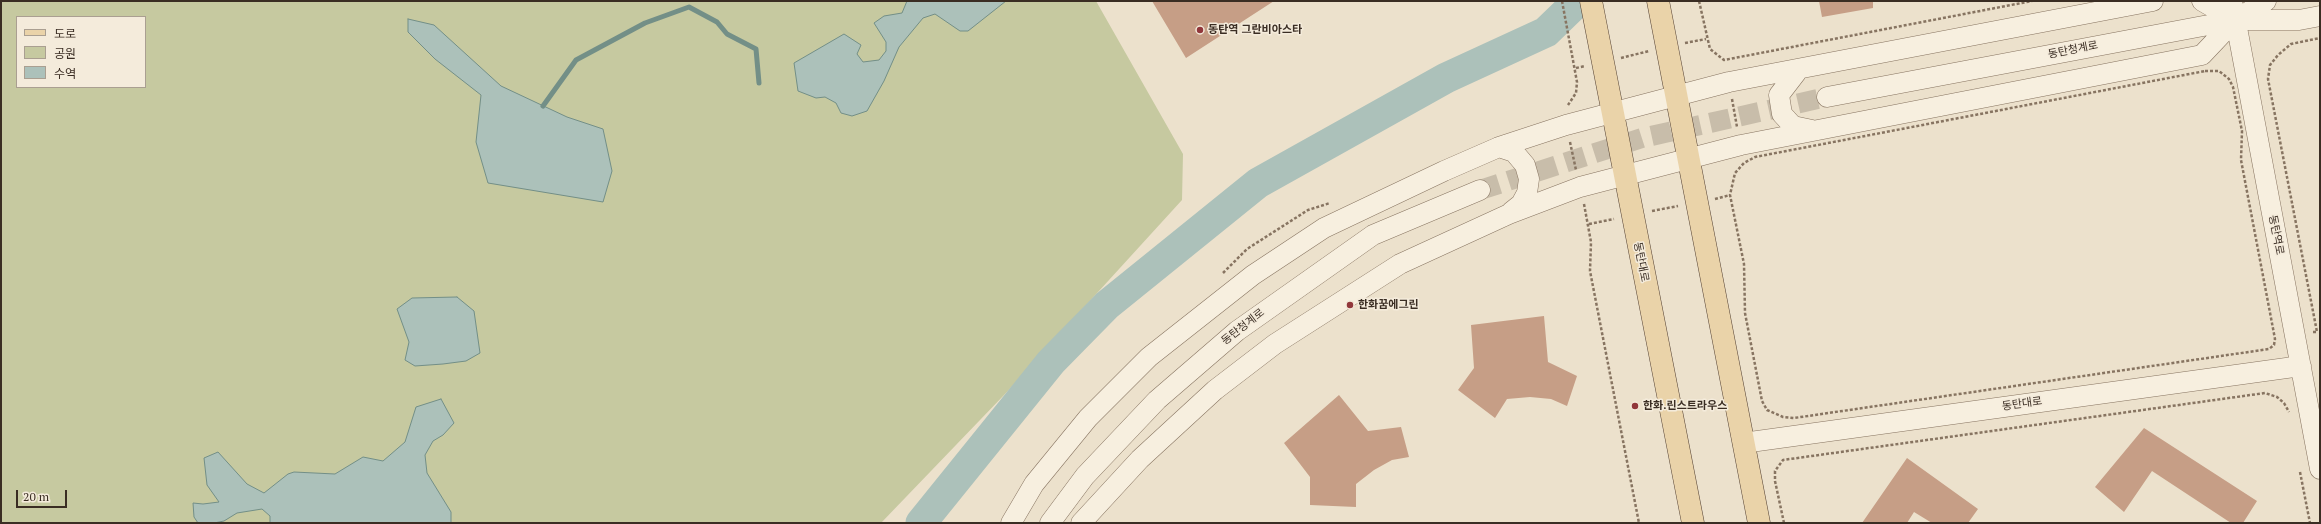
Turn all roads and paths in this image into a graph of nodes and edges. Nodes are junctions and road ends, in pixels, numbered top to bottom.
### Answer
1 (1562, 1) edge
2 (1591, 1) edge
3 (1699, 1) edge
4 (2032, 1) edge
5 (2153, 1) edge
6 (2202, 1) edge
7 (2266, 1) edge
8 (1659, 5) edge
9 (2234, 10) edge
10 (2320, 16) edge
11 (1706, 38) junction
12 (2320, 38) edge
13 (1667, 47) junction
14 (1602, 57) junction
15 (1724, 60) junction
16 (1799, 69) junction
17 (2205, 72) dead end
18 (1729, 82) junction
19 (1676, 95) junction
20 (1827, 97) tunnel mouth
21 (1612, 112) junction
22 (1816, 131) junction
23 (1499, 147) junction
24 (1746, 155) junction
25 (1688, 158) junction
26 (1624, 175) junction
27 (1480, 190) tunnel mouth
28 (1730, 195) junction
29 (1697, 202) junction
30 (1509, 214) junction
31 (1632, 215) junction
32 (2317, 332) dead end
33 (2301, 366) junction
34 (2290, 418) dead end
35 (1744, 443) junction
36 (2320, 469) edge
37 (2300, 471) dead end
38 (1011, 523) edge
39 (1050, 523) edge
40 (1081, 523) edge
41 (1639, 523) edge
42 (1692, 523) edge
43 (1759, 523) edge
44 (1784, 523) edge
45 (2310, 523) edge

1 - 14 path
2 - 14 main road, 동탄대로
3 - 11 path
4 - 15 path
5 - 16 street
6 - 9 street
7 - 9 street
8 - 13 main road
9 - 10 street, 동탄청계로
9 - 20 street, 동탄청계로
9 - 22 street
9 - 33 street, 동탄역로
11 - 13 path
11 - 15 path
12 - 32 path
13 - 14 path
13 - 19 main road
14 - 21 main road, 동탄대로
15 - 18 path
16 - 18 street
16 - 22 street
17 - 28 path
18 - 19 street
18 - 24 path
19 - 21 street
19 - 25 main road
21 - 23 street
21 - 26 main road, 동탄대로
22 - 24 street
23 - 30 street
23 - 38 street
24 - 25 street
24 - 28 path
25 - 26 street
25 - 29 main road
26 - 30 street
26 - 31 main road, 동탄대로
27 - 39 street, 동탄청계로
28 - 29 path
29 - 31 path
29 - 35 main road
30 - 40 street
31 - 41 path
31 - 42 main road, 동탄대로
33 - 35 street, 동탄대로
33 - 36 street, 동탄역로
34 - 44 path
35 - 43 main road
37 - 45 path

